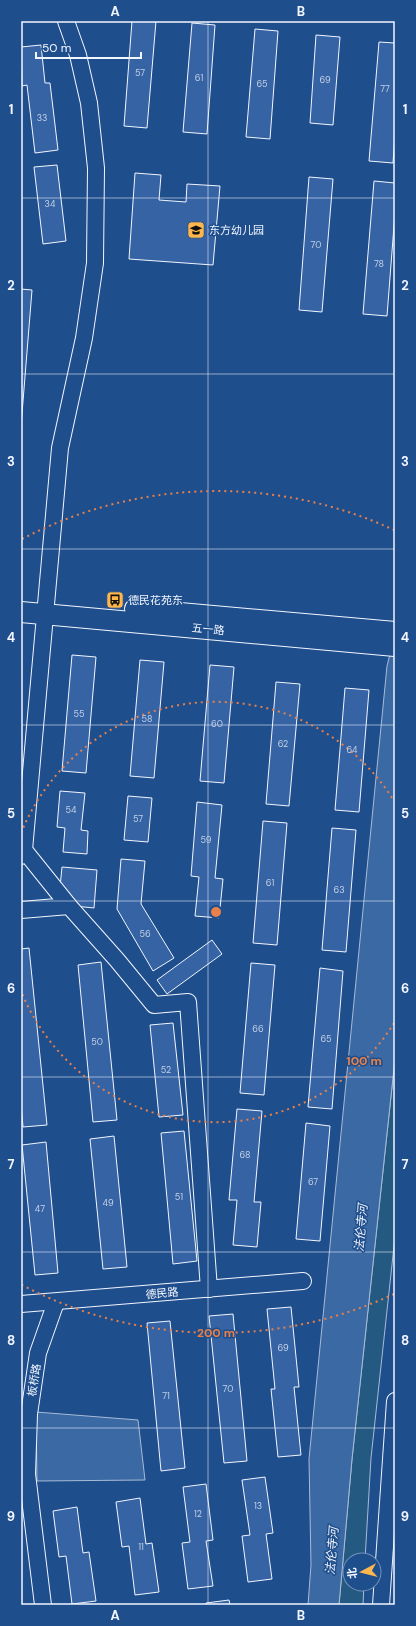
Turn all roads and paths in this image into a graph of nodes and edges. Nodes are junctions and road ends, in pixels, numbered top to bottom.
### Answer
1 (66, 21) edge
2 (21, 599) edge
3 (46, 608) junction
4 (21, 612) edge
5 (393, 639) edge
6 (23, 853) edge
7 (69, 906) junction
8 (21, 910) edge
9 (303, 1281) dead end
10 (209, 1289) junction
11 (56, 1302) junction
12 (21, 1304) edge
13 (395, 1401) edge
14 (392, 1476) edge
15 (43, 1605) edge
16 (381, 1605) edge

1 - 3 street
2 - 3 main road, 五一路
3 - 4 main road, 五一路
3 - 5 main road, 五一路
3 - 6 street
6 - 7 street
7 - 8 street
7 - 10 street
9 - 10 street, 德民路
10 - 11 street, 德民路
11 - 12 street, 德民路
11 - 15 street, 板桥路
13 - 14 street
14 - 16 street

